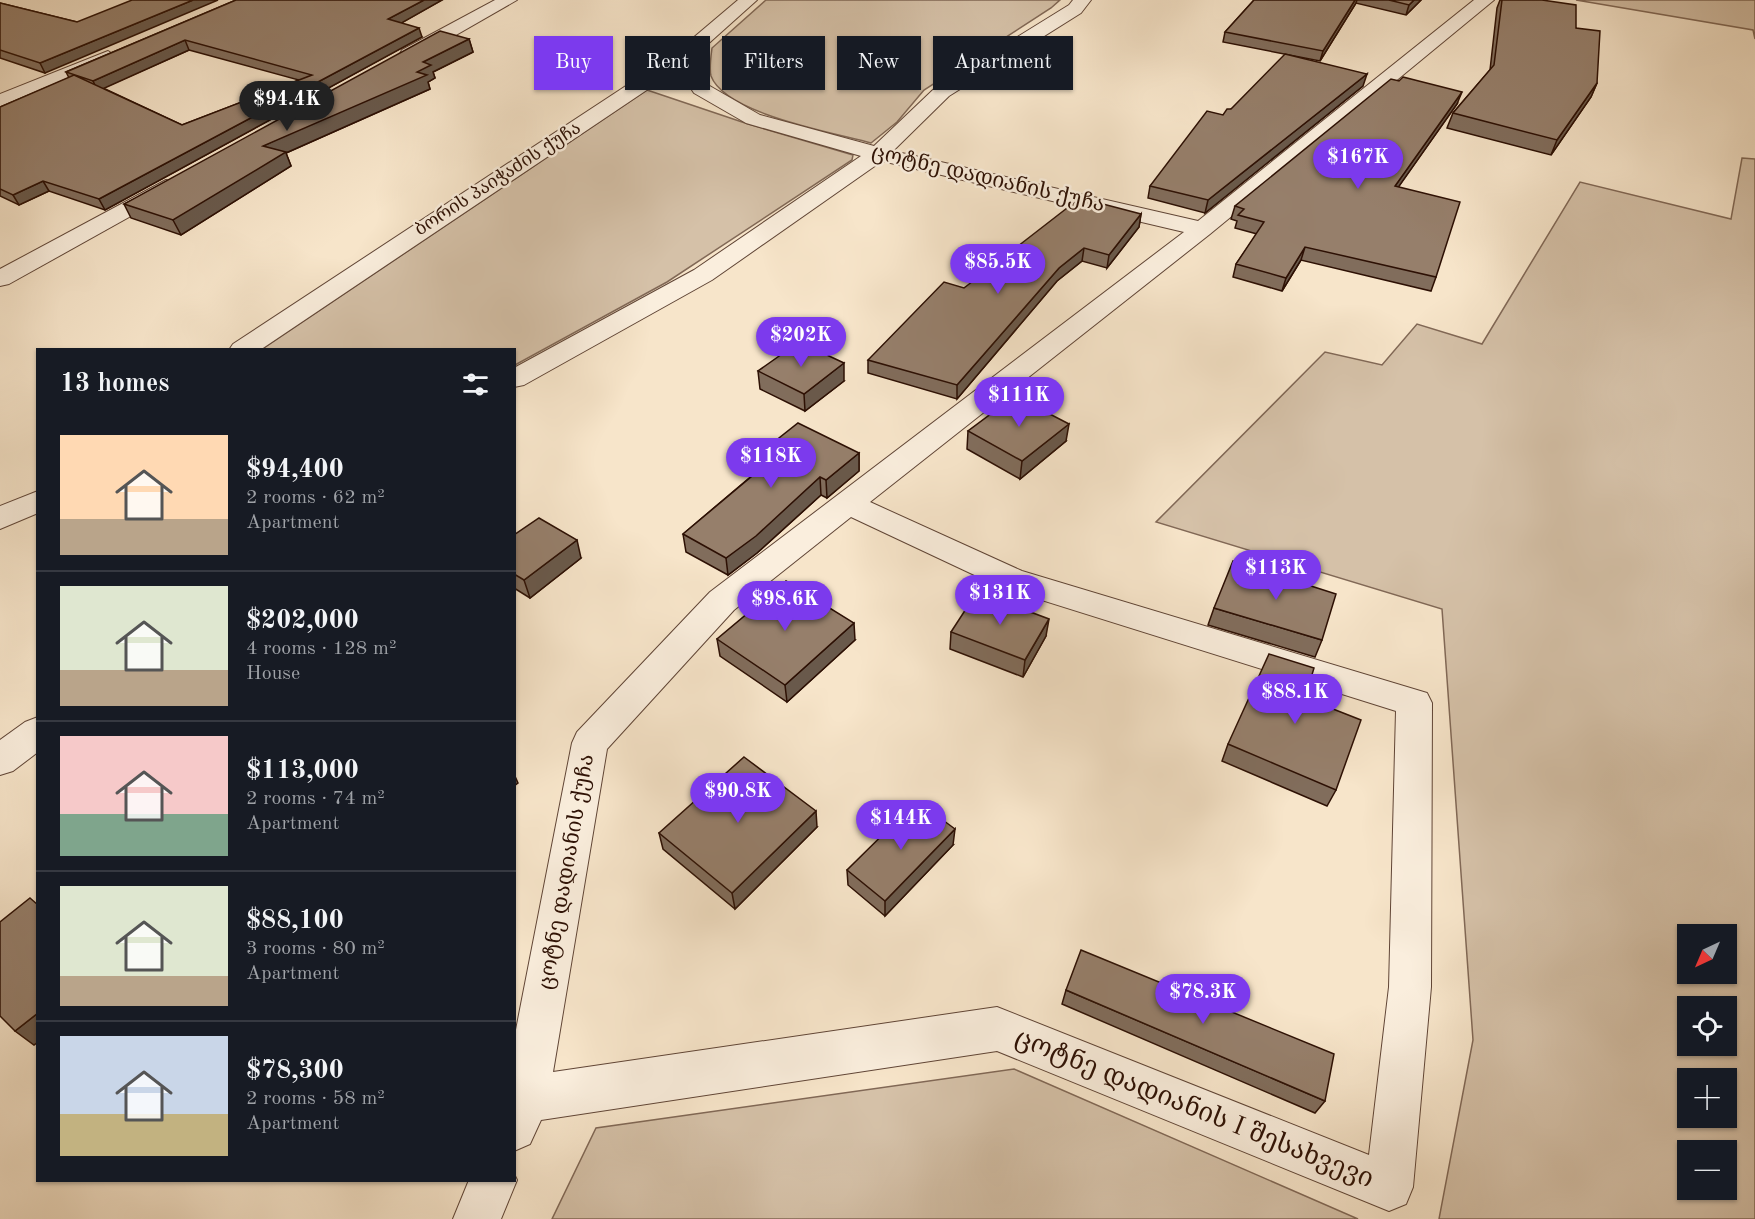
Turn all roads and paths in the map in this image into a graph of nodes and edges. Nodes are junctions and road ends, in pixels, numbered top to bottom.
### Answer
1 (508, 0) edge
2 (748, 0) edge
3 (1082, 0) edge
4 (1485, 0) edge
5 (707, 36) edge
6 (120, 52) edge
7 (393, 62) edge
8 (633, 90) edge
9 (703, 90) edge
10 (0, 101) edge
11 (878, 154) junction
12 (186, 176) edge
13 (1202, 229) junction
14 (0, 279) edge
15 (245, 348) edge
16 (516, 378) edge
17 (36, 502) edge
18 (846, 503) junction
19 (0, 518) edge
20 (36, 733) edge
21 (0, 760) edge
22 (520, 1114) edge
23 (492, 1182) edge
24 (477, 1219) edge

1 - 7 street
2 - 5 street, ბორის პაიჭაძის ქუჩა
3 - 11 street
4 - 13 street
6 - 10 street
8 - 15 street, ბორის პაიჭაძის ქუჩა
9 - 11 street, ცოტნე დადიანის ქუჩა
11 - 13 street, ცოტნე დადიანის ქუჩა
11 - 16 street
12 - 14 street
13 - 18 street, ცოტნე დადიანის ქუჩა
17 - 19 street
18 - 22 street, ცოტნე დადიანის ქუჩა
18 - 22 street, ცოტნე დადიანის I შესახვევი
20 - 21 street
23 - 24 street

